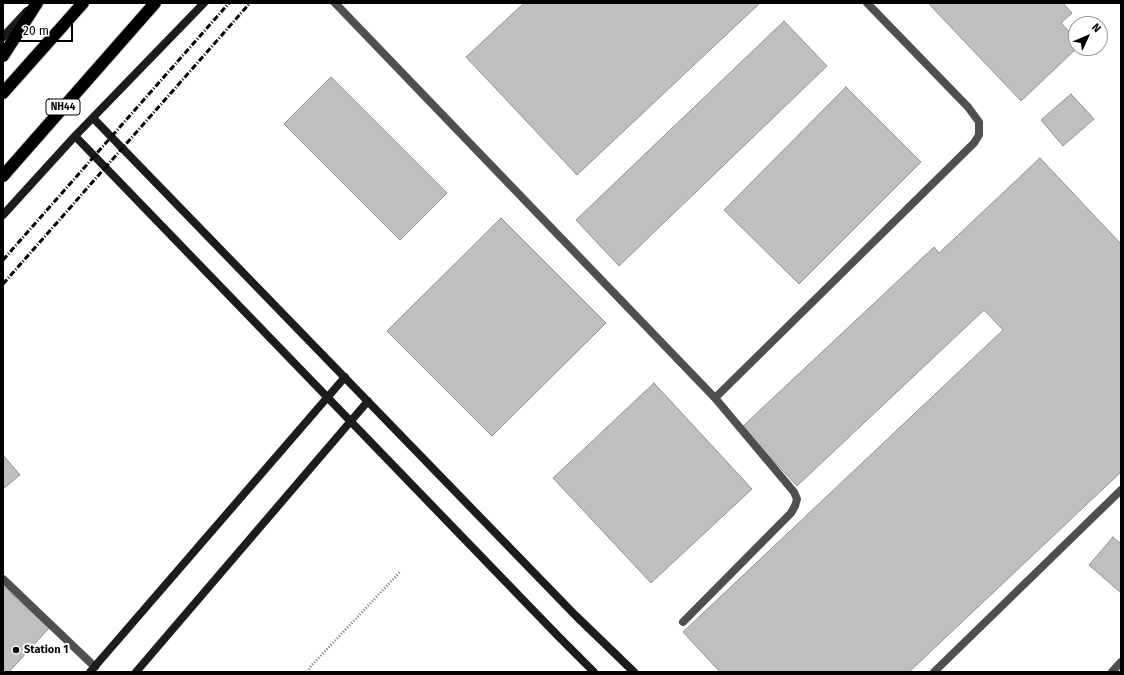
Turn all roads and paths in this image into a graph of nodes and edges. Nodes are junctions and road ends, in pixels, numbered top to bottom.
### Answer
1 (35, 3) edge
2 (83, 3) edge
3 (155, 3) edge
4 (164, 3) edge
5 (204, 3) edge
6 (335, 3) edge
7 (867, 3) edge
8 (3, 37) edge
9 (124, 38) junction
10 (3, 56) edge
11 (3, 93) edge
12 (94, 118) junction
13 (75, 136) junction
14 (3, 176) edge
15 (3, 215) edge
16 (345, 377) junction
17 (327, 397) junction
18 (715, 398) junction
19 (368, 401) junction
20 (350, 421) junction
21 (1121, 490) edge
22 (400, 572) dead end
23 (3, 579) edge
24 (683, 622) dead end
25 (1121, 662) edge
26 (92, 669) edge
27 (136, 672) edge
28 (307, 672) edge
29 (594, 672) edge
30 (634, 672) edge
31 (934, 672) edge
32 (1112, 672) edge

1 - 8 main road
1 - 10 highway
2 - 11 highway
3 - 9 highway, NH44
4 - 9 highway
5 - 12 main road
6 - 18 street
7 - 18 street
9 - 14 highway, NH44
12 - 13 main road
12 - 16 main road
13 - 15 main road
13 - 17 main road
16 - 17 main road
16 - 19 main road
17 - 20 main road
17 - 26 main road
18 - 24 street
19 - 20 main road
19 - 30 main road
20 - 27 main road
20 - 29 main road
21 - 31 street
22 - 28 path
23 - 26 street
25 - 32 street

